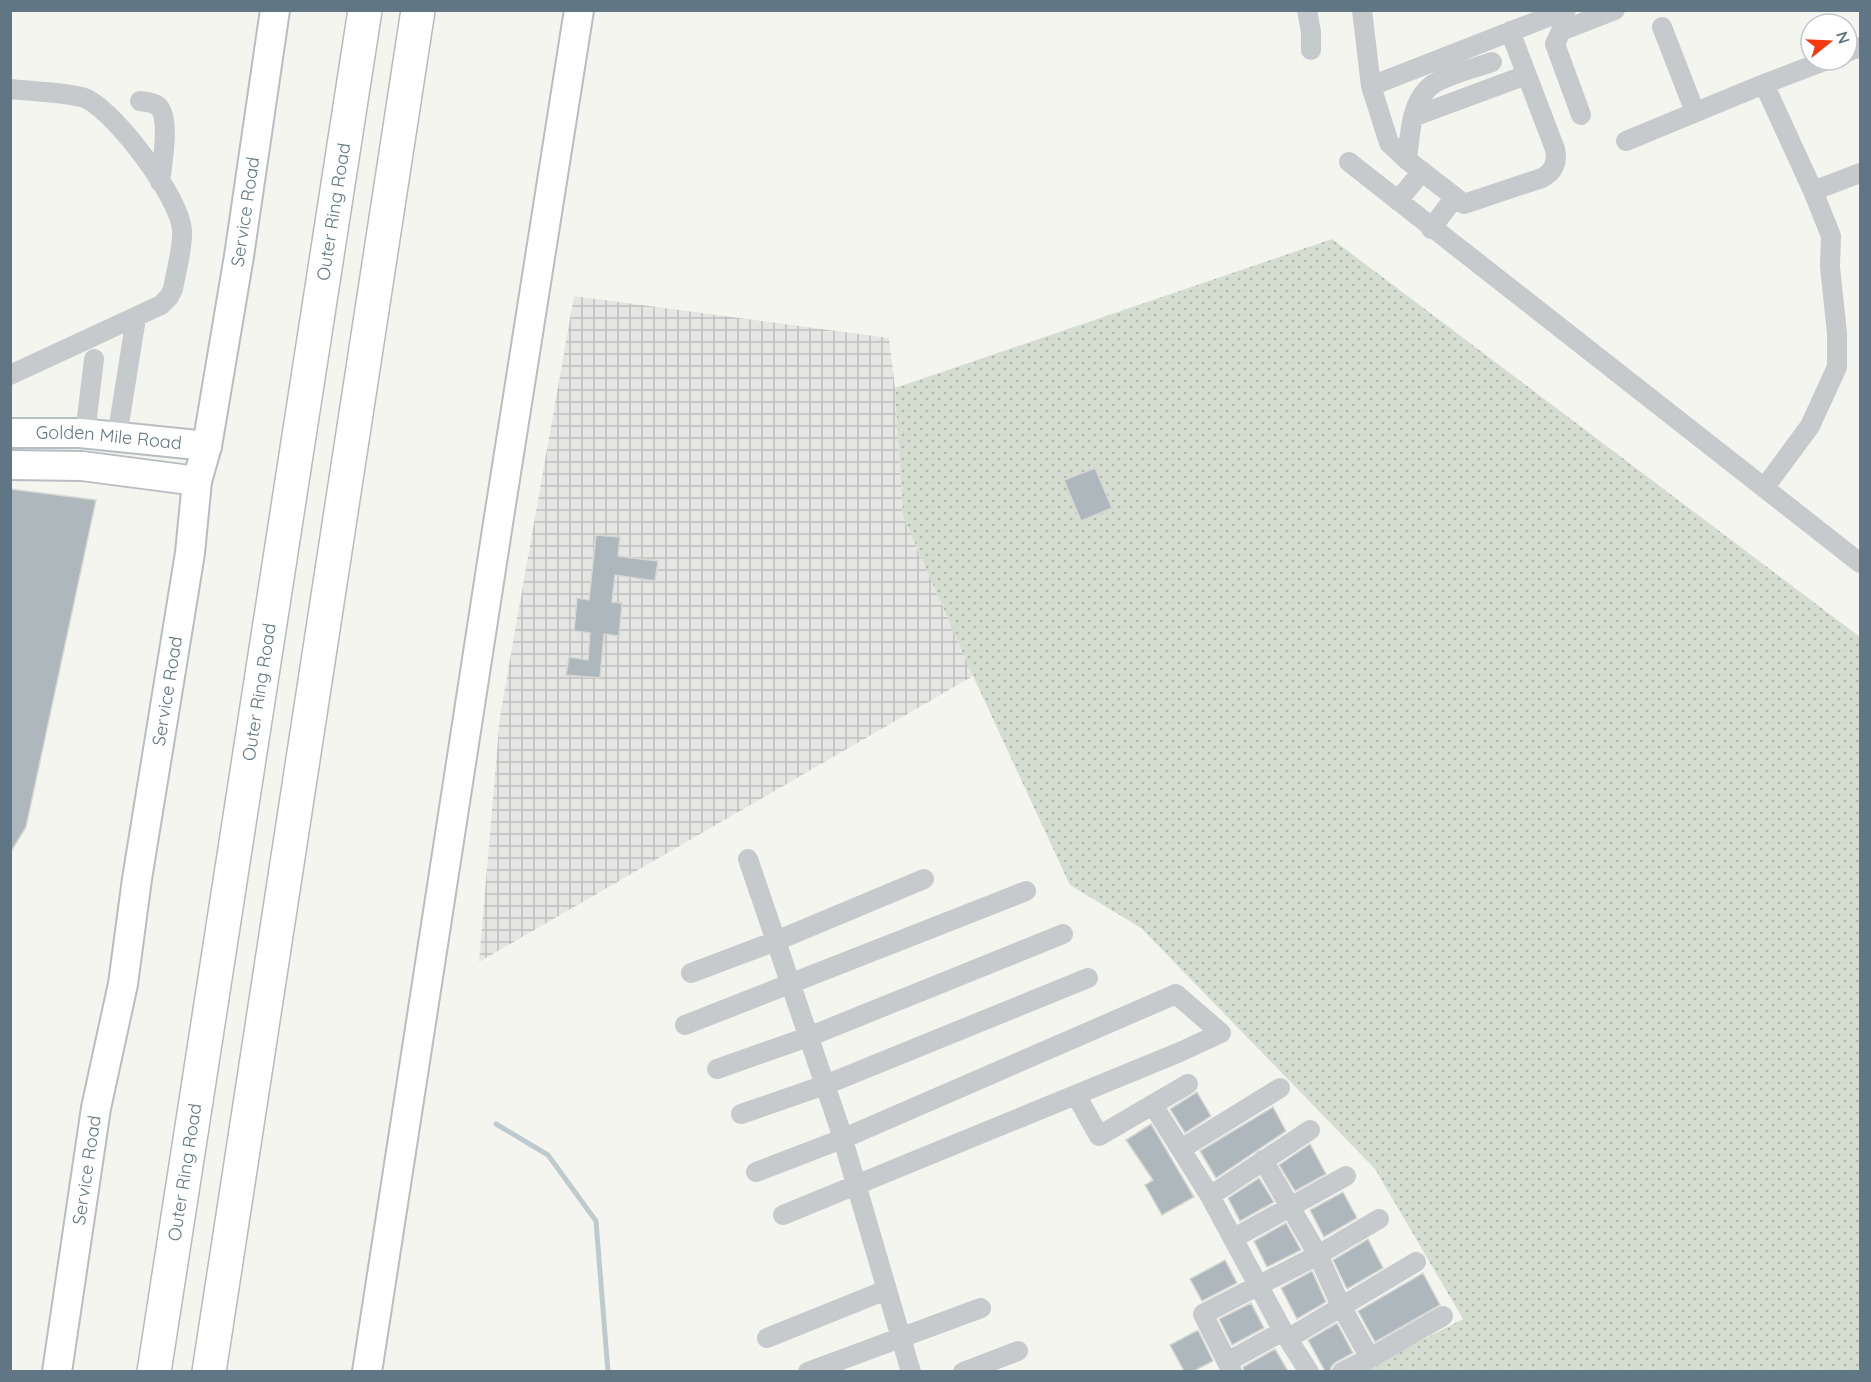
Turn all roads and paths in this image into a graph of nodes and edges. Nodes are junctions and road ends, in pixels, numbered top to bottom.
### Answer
1 (275, 10) edge
2 (364, 10) edge
3 (418, 10) edge
4 (579, 10) edge
5 (1307, 10) edge
6 (1362, 10) edge
7 (1566, 10) edge
8 (1615, 10) edge
9 (1662, 27) dead end
10 (1509, 31) junction
11 (1311, 50) dead end
12 (1492, 62) dead end
13 (1799, 71) edge
14 (1526, 75) junction
15 (1764, 84) junction
16 (1371, 86) junction
17 (10, 89) edge
18 (140, 101) dead end
19 (1695, 112) junction
20 (1581, 115) dead end
21 (1413, 117) junction
22 (1626, 141) dead end
23 (1349, 162) dead end
24 (1415, 166) junction
25 (1860, 173) edge
26 (160, 182) junction
27 (1813, 191) junction
28 (1454, 198) junction
29 (1398, 201) junction
30 (1431, 229) junction
31 (136, 318) junction
32 (94, 359) dead end
33 (10, 375) edge
34 (10, 433) edge
35 (85, 434) junction
36 (117, 437) junction
37 (207, 446) junction
38 (10, 465) edge
39 (197, 481) junction
40 (1765, 487) junction
41 (1860, 563) edge
42 (748, 859) dead end
43 (924, 879) dead end
44 (1026, 891) dead end
45 (1063, 933) dead end
46 (776, 941) junction
47 (691, 973) dead end
48 (1088, 978) dead end
49 (790, 982) junction
50 (685, 1025) dead end
51 (808, 1036) junction
52 (717, 1069) dead end
53 (1188, 1084) dead end
54 (825, 1085) junction
55 (1280, 1089) dead end
56 (1076, 1095) junction
57 (1153, 1105) junction
58 (741, 1114) dead end
59 (1310, 1130) dead end
60 (842, 1139) junction
61 (1181, 1149) junction
62 (1263, 1160) junction
63 (756, 1172) dead end
64 (1346, 1176) dead end
65 (856, 1186) junction
66 (1210, 1196) junction
67 (1290, 1207) junction
68 (783, 1215) dead end
69 (1379, 1219) dead end
70 (1234, 1238) junction
71 (1318, 1255) junction
72 (1416, 1262) dead end
73 (1260, 1285) junction
74 (886, 1290) junction
75 (1341, 1306) junction
76 (981, 1308) dead end
77 (1443, 1316) dead end
78 (1286, 1334) junction
79 (767, 1338) dead end
80 (900, 1338) junction
81 (1018, 1351) dead end
82 (1370, 1358) junction
83 (1229, 1367) edge
84 (57, 1371) edge
85 (154, 1371) edge
86 (209, 1371) edge
87 (367, 1371) edge
88 (808, 1371) edge
89 (910, 1371) edge
90 (963, 1371) edge
91 (1310, 1371) edge
92 (1342, 1371) edge

1 - 37 main road, Service Road
2 - 85 highway, Outer Ring Road
3 - 86 highway
4 - 87 main road
5 - 11 street
6 - 16 street
7 - 10 street
8 - 20 street
9 - 19 street
10 - 14 street
10 - 16 street
12 - 21 street
13 - 15 street
14 - 21 street
14 - 28 street
15 - 19 street
15 - 27 street
16 - 24 street
17 - 26 street
18 - 26 street
19 - 22 street
21 - 24 street
23 - 29 street
24 - 28 street
24 - 29 street
25 - 27 street
26 - 31 street
27 - 40 street
28 - 30 street
29 - 30 street
30 - 40 street
31 - 33 street
31 - 36 street
32 - 35 street
34 - 35 main road, Golden Mile Road
35 - 36 main road, Golden Mile Road
36 - 37 main road, Golden Mile Road
37 - 39 main road, Service Road
38 - 39 main road, Golden Mile Road
39 - 84 main road, Service Road
40 - 41 street
42 - 46 street
43 - 46 street
44 - 49 street
45 - 51 street
46 - 47 street
46 - 49 street
48 - 54 street
49 - 50 street
49 - 51 street
51 - 52 street
51 - 54 street
53 - 57 street
54 - 58 street
54 - 60 street
55 - 61 street
56 - 57 street
56 - 60 street
56 - 65 street
57 - 61 street
59 - 62 street
60 - 63 street
60 - 65 street
61 - 66 street
62 - 66 street
62 - 67 street
64 - 67 street
65 - 68 street
65 - 74 street
66 - 70 street
67 - 70 street
67 - 71 street
69 - 71 street
70 - 73 street
71 - 73 street
71 - 75 street
72 - 75 street
73 - 78 street
73 - 83 street
74 - 79 street
74 - 80 street
75 - 78 street
75 - 82 street
76 - 80 street
77 - 82 street
78 - 83 street
78 - 91 street
80 - 88 street
80 - 89 street
81 - 90 street
82 - 92 street

